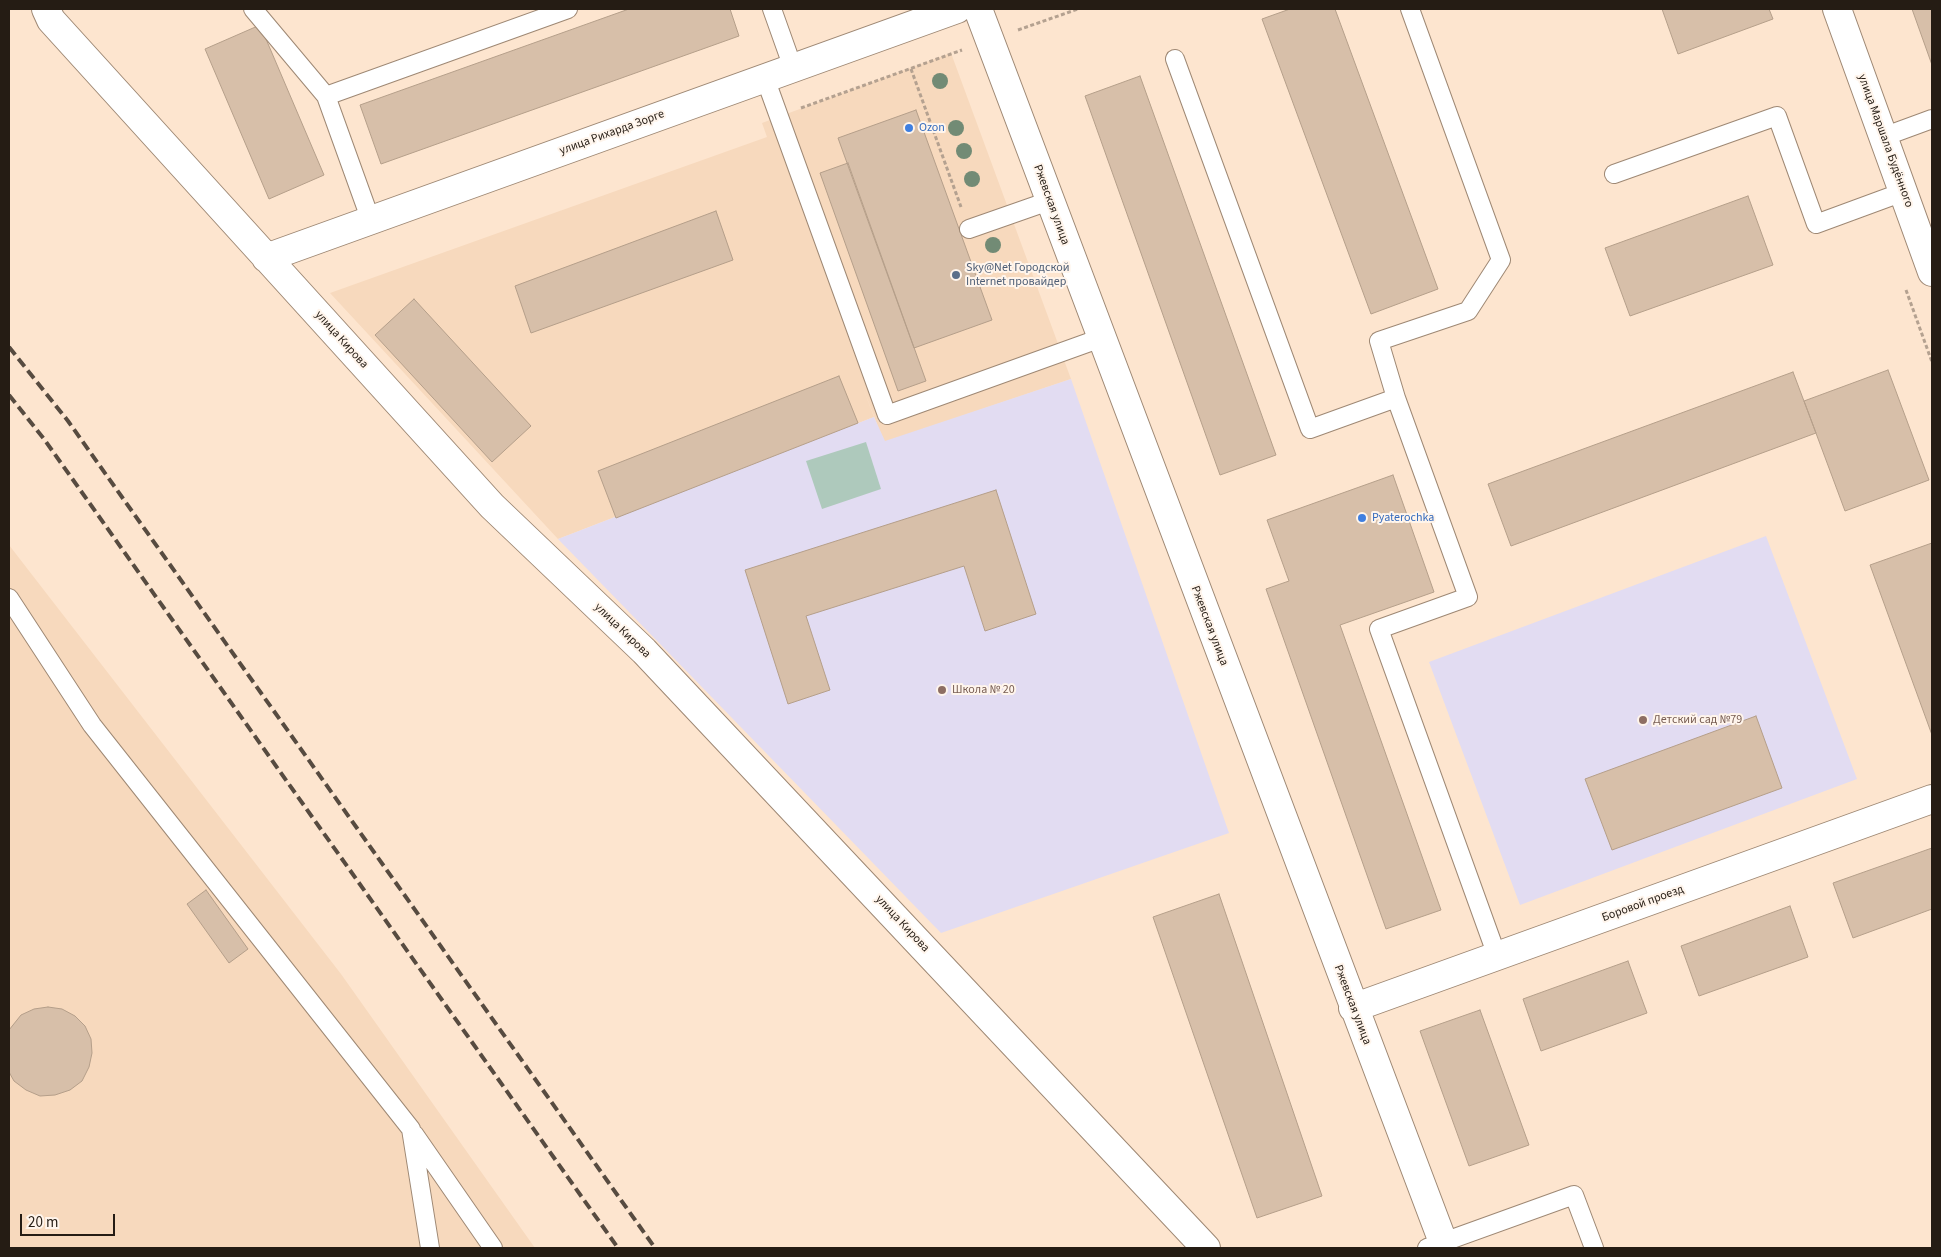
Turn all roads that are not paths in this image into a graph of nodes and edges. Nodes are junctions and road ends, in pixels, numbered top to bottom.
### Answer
1 (46, 9) edge
2 (253, 9) edge
3 (568, 9) edge
4 (772, 9) edge
5 (957, 9) edge
6 (978, 9) edge
7 (1410, 9) edge
8 (1837, 9) edge
9 (1175, 59) dead end
10 (793, 68) junction
11 (765, 78) junction
12 (326, 96) junction
13 (1932, 119) edge
14 (1883, 137) junction
15 (1614, 174) dead end
16 (1903, 192) junction
17 (1050, 202) junction
18 (371, 221) junction
19 (969, 229) road end
20 (266, 258) junction
21 (1932, 272) edge
22 (1100, 338) junction
23 (1396, 398) junction
24 (9, 598) edge
25 (1932, 799) edge
26 (1497, 956) junction
27 (1353, 1008) junction
28 (411, 1129) junction
29 (1435, 1245) edge
30 (430, 1248) edge
31 (492, 1248) edge
32 (1206, 1248) edge
33 (1594, 1248) edge

1 - 20 street, улица Кирова
2 - 12 lane
3 - 12 lane
4 - 10 lane
5 - 10 street, улица Рихарда Зорге
6 - 17 street, Ржевская улица
7 - 23 lane
8 - 14 street, улица Маршала Будённого
9 - 23 lane
10 - 11 street, улица Рихарда Зорге
11 - 18 street, улица Рихарда Зорге
11 - 22 lane
12 - 18 lane
13 - 14 lane
14 - 16 street, улица Маршала Будённого
15 - 16 lane
16 - 21 street, улица Маршала Будённого
17 - 19 lane
17 - 22 street, Ржевская улица
18 - 20 street, улица Рихарда Зорге
20 - 32 street, улица Кирова
22 - 27 street, Ржевская улица
23 - 26 lane
24 - 28 lane
25 - 26 street, Боровой проезд
26 - 27 street, Боровой проезд
27 - 29 street, Ржевская улица
28 - 30 lane
28 - 31 lane
29 - 33 lane

